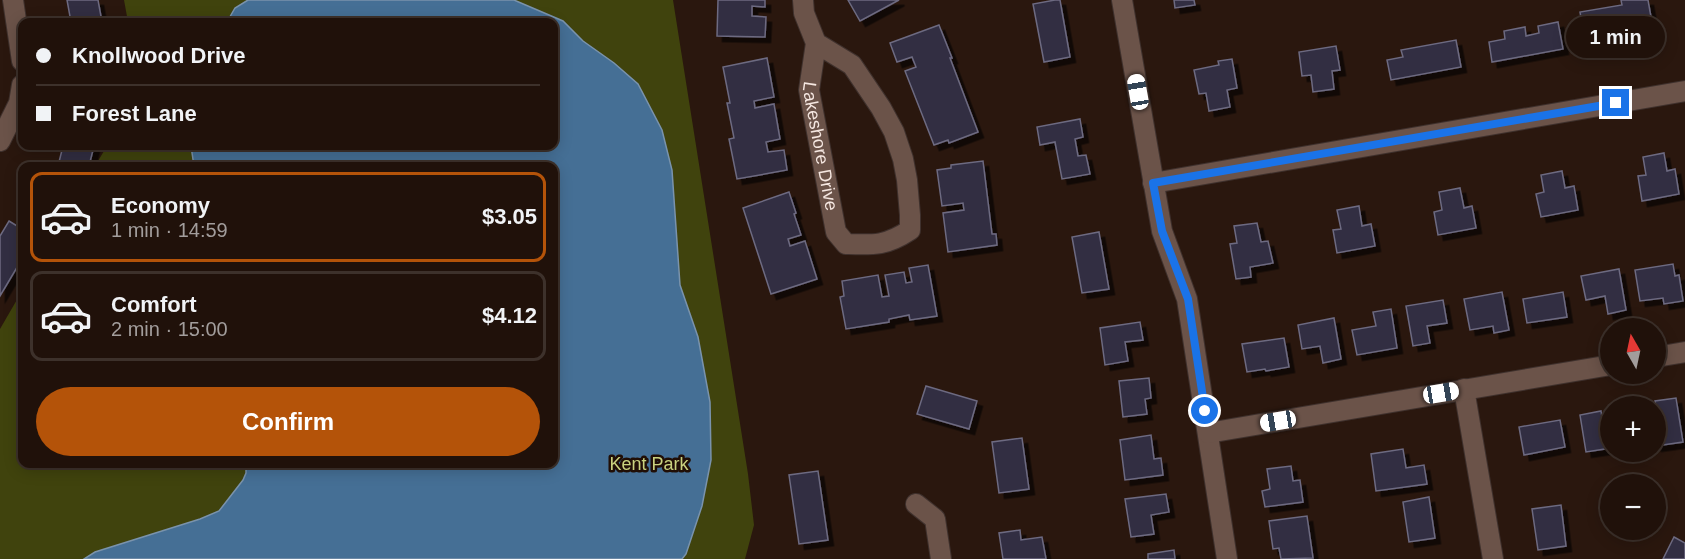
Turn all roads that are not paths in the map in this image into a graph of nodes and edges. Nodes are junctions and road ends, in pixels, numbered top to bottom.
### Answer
1 (13, 0) edge
2 (803, 0) edge
3 (1122, 0) edge
4 (18, 34) edge
5 (816, 43) junction
6 (1685, 91) edge
7 (18, 105) edge
8 (0, 141) edge
9 (1153, 183) junction
10 (1685, 352) edge
11 (1666, 355) edge
12 (1600, 367) edge
13 (1464, 389) junction
14 (1208, 433) junction
15 (916, 504) dead end
16 (941, 559) edge
17 (1227, 559) edge
18 (1493, 559) edge

1 - 4 street
2 - 5 street
3 - 9 street
5 - 5 street, Lakeshore Drive
6 - 9 street
7 - 8 street
9 - 14 street
10 - 11 street
12 - 13 street
13 - 14 street
13 - 18 street
14 - 17 street
15 - 16 street

